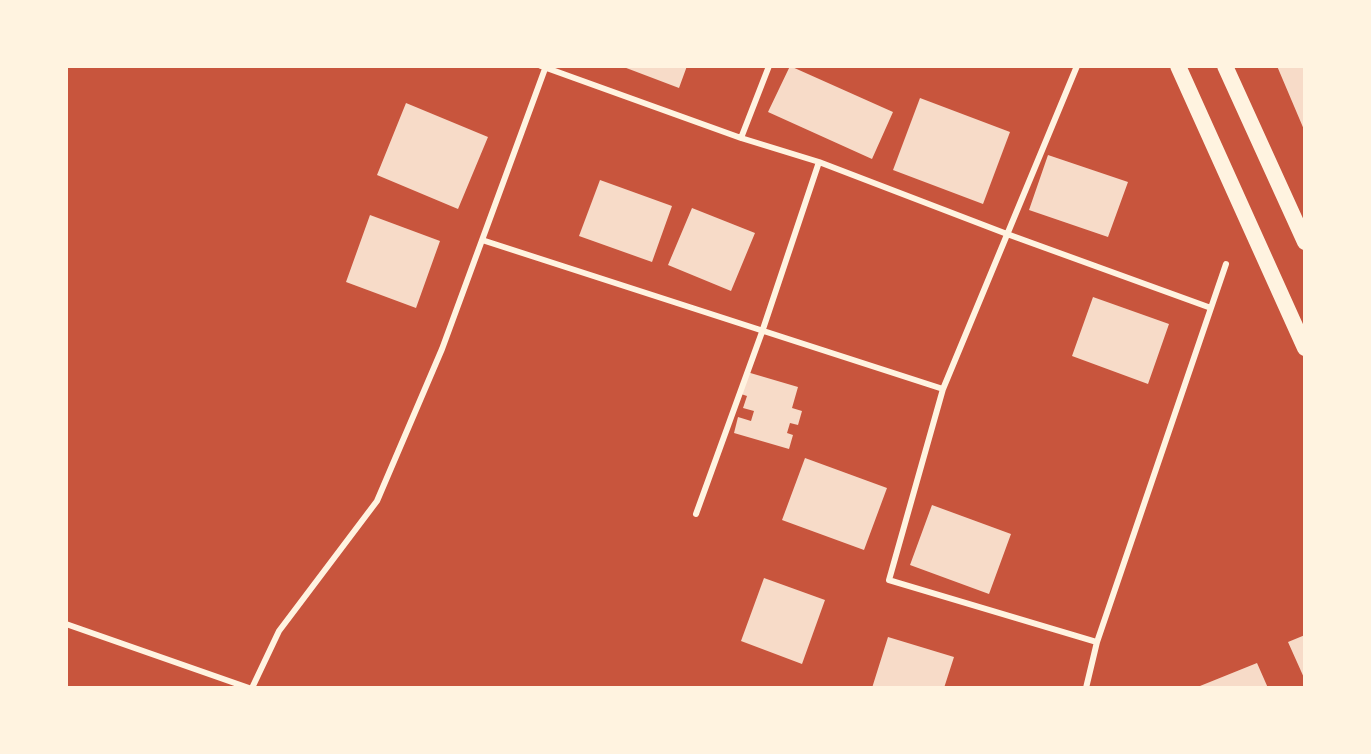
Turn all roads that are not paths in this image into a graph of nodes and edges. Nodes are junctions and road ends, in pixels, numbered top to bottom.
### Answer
1 (544, 66) edge
2 (769, 66) edge
3 (1077, 66) edge
4 (1178, 66) edge
5 (1225, 66) edge
6 (741, 138) junction
7 (819, 162) junction
8 (1007, 234) junction
9 (482, 240) junction
10 (1305, 242) edge
11 (1226, 264) dead end
12 (1211, 308) junction
13 (762, 332) junction
14 (1305, 348) edge
15 (943, 389) junction
16 (696, 514) dead end
17 (66, 624) edge
18 (1097, 642) junction
19 (251, 688) edge
20 (1086, 688) edge

1 - 6 street
1 - 9 street
2 - 6 street
3 - 8 street
4 - 14 highway
5 - 10 highway
6 - 7 street
7 - 8 street
7 - 13 street
8 - 12 street
8 - 15 street
9 - 13 street
9 - 19 street
11 - 12 street
12 - 18 street
13 - 15 street
13 - 16 street
15 - 18 street
17 - 19 street
18 - 20 street

